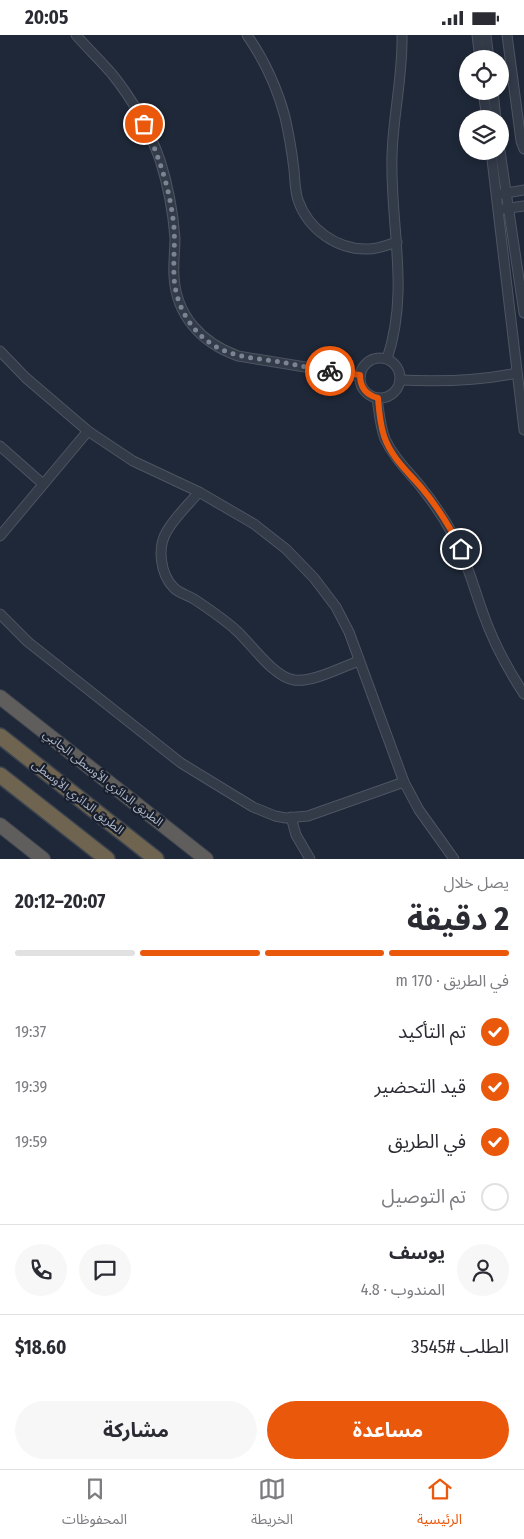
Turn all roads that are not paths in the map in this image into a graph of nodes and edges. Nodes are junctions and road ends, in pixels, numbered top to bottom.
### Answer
1 (76, 35) edge
2 (247, 35) edge
3 (402, 35) edge
4 (477, 35) edge
5 (486, 35) edge
6 (507, 35) edge
7 (479, 50) edge
8 (487, 50) edge
9 (524, 149) edge
10 (492, 160) edge
11 (501, 160) edge
12 (524, 190) edge
13 (506, 193) junction
14 (496, 194) junction
15 (524, 206) edge
16 (508, 208) junction
17 (498, 210) junction
18 (397, 242) junction
19 (517, 267) junction
20 (505, 268) junction
21 (524, 311) edge
22 (0, 351) edge
23 (387, 359) junction
24 (517, 373) junction
25 (360, 375) junction
26 (400, 380) junction
27 (378, 398) junction
28 (524, 430) edge
29 (88, 431) junction
30 (0, 446) edge
31 (43, 484) junction
32 (199, 492) junction
33 (0, 536) edge
34 (0, 604) edge
35 (2, 616) edge
36 (359, 661) junction
37 (524, 694) edge
38 (0, 697) edge
39 (0, 736) edge
40 (0, 775) edge
41 (404, 782) junction
42 (291, 817) junction
43 (0, 825) edge
44 (43, 859) edge
45 (107, 859) edge
46 (156, 859) edge
47 (206, 859) edge
48 (310, 859) edge
49 (454, 859) edge

1 - 25 street
2 - 18 street
3 - 18 street
4 - 7 street
5 - 8 street
6 - 9 street
10 - 14 street
11 - 13 street
12 - 13 street
13 - 14 street
13 - 16 street
14 - 17 street
15 - 16 street
16 - 17 street
16 - 19 street
17 - 20 street
18 - 23 street
19 - 20 street
19 - 21 street
20 - 24 street
22 - 29 street
23 - 25 street
23 - 26 street
24 - 26 street
24 - 28 street
25 - 27 street
26 - 27 street
27 - 37 street
29 - 31 street
29 - 32 street
30 - 31 street
31 - 33 street
32 - 36 street
32 - 36 street
34 - 35 street
35 - 42 street
36 - 41 street
38 - 47 highway, الطريق الدائري الأوسطى الجانبي
39 - 46 highway, الطريق الدائري الأوسطى
40 - 45 highway
41 - 42 street
41 - 49 street
42 - 48 street
43 - 44 highway

